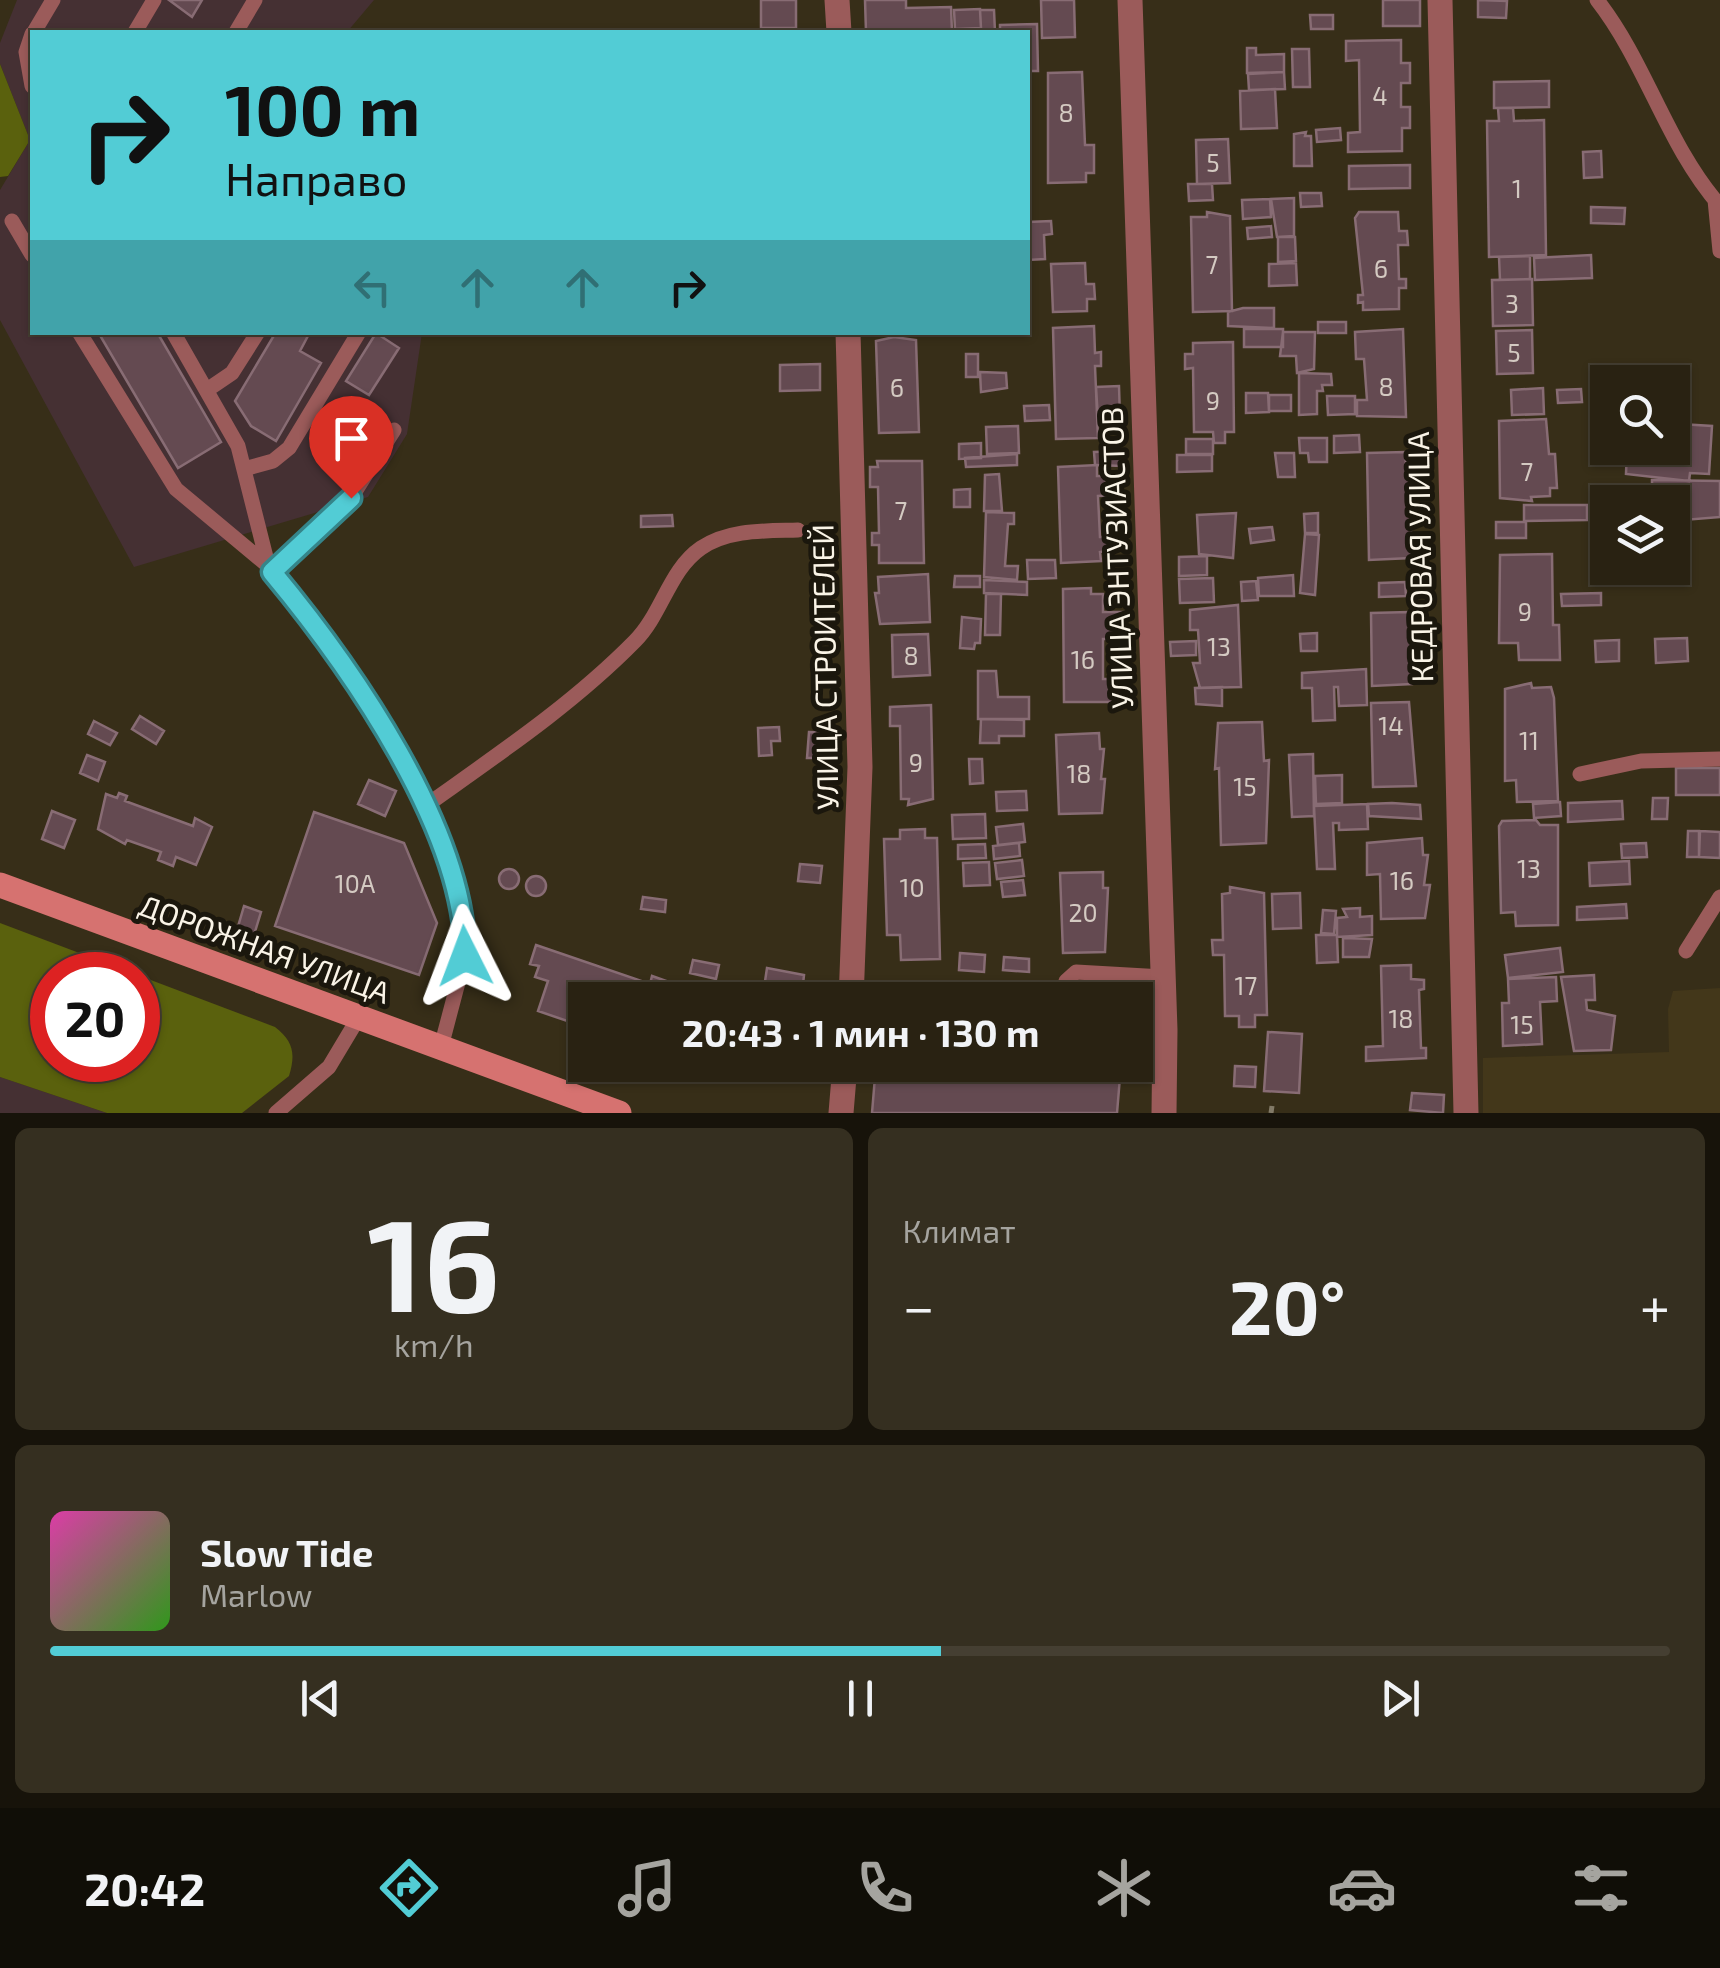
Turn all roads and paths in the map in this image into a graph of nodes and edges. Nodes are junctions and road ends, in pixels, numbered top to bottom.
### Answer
1 (53, 0) edge
2 (154, 0) edge
3 (255, 0) edge
4 (838, 0) edge
5 (1130, 0) edge
6 (1440, 0) edge
7 (1597, 0) edge
8 (35, 30) edge
9 (136, 30) edge
10 (237, 30) edge
11 (838, 30) edge
12 (30, 41) edge
13 (30, 75) edge
14 (1718, 203) edge
15 (12, 221) dead end
16 (1720, 251) edge
17 (30, 252) edge
18 (81, 335) edge
19 (176, 335) edge
20 (256, 335) edge
21 (356, 335) edge
22 (848, 335) edge
23 (207, 390) junction
24 (394, 430) dead end
25 (244, 469) junction
26 (249, 499) junction
27 (212, 520) junction
28 (798, 530) dead end
29 (270, 569) junction
30 (1720, 759) edge
31 (1580, 774) dead end
32 (424, 807) junction
33 (0, 885) edge
34 (1720, 897) edge
35 (1686, 950) dead end
36 (1163, 977) junction
37 (851, 982) edge
38 (1066, 982) edge
39 (359, 1017) junction
40 (441, 1047) junction
41 (843, 1082) edge
42 (276, 1113) edge
43 (620, 1113) edge
44 (840, 1113) edge
45 (1164, 1113) edge
46 (1466, 1113) edge

1 - 8 lane
2 - 9 lane
3 - 10 lane
4 - 11 street
5 - 36 street, УЛИЦА ЭНТУЗИАСТОВ
6 - 46 street, КЕДРОВАЯ УЛИЦА
7 - 14 lane
12 - 13 lane
14 - 16 lane
15 - 17 lane
18 - 27 lane
19 - 23 lane
20 - 23 lane
21 - 25 lane
22 - 37 street, УЛИЦА СТРОИТЕЛЕЙ
23 - 25 lane
24 - 29 lane
25 - 26 lane
26 - 27 lane
26 - 29 lane
27 - 29 lane
28 - 32 lane
29 - 32 lane
30 - 31 lane
32 - 40 lane
33 - 39 street, ДОРОЖНАЯ УЛИЦА
34 - 35 lane
36 - 38 lane
36 - 45 street, УЛИЦА ЭНТУЗИАСТОВ
39 - 40 street, ДОРОЖНАЯ УЛИЦА
39 - 42 lane
40 - 43 street, ДОРОЖНАЯ УЛИЦА
41 - 44 street

